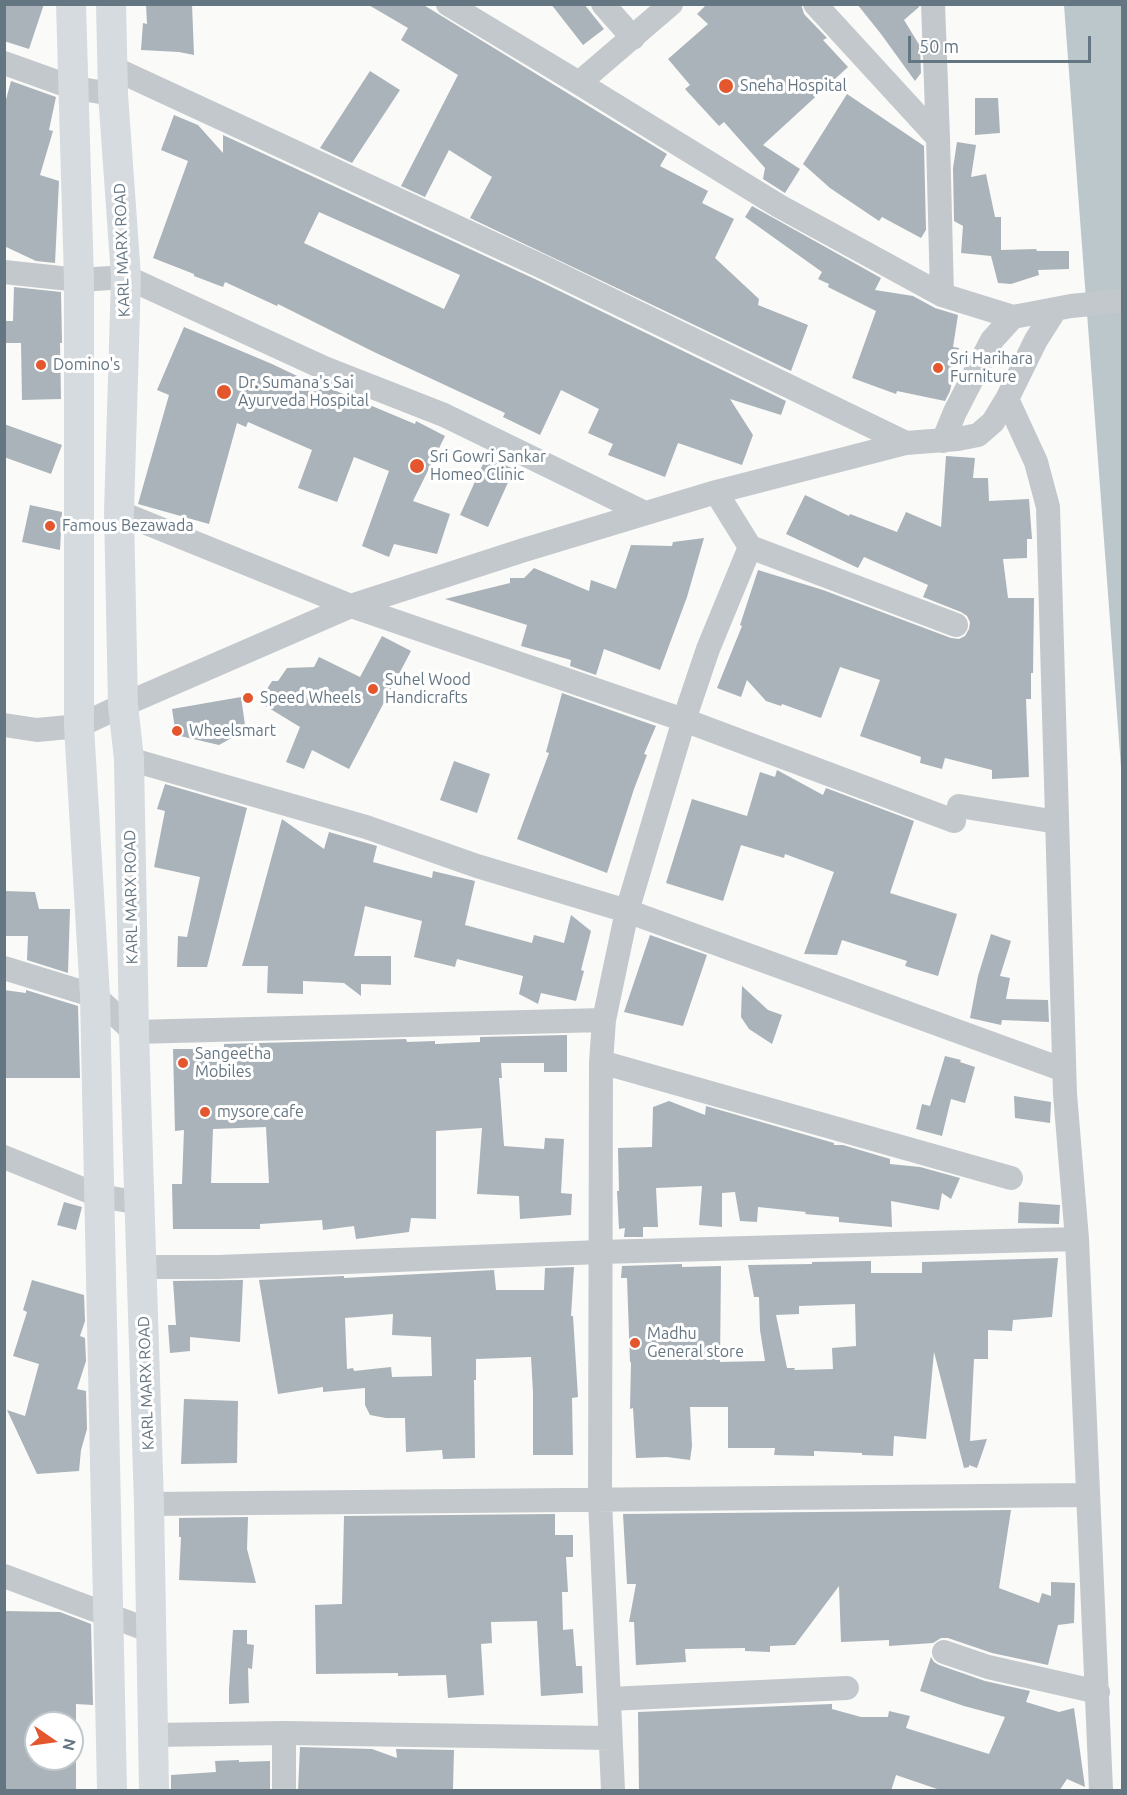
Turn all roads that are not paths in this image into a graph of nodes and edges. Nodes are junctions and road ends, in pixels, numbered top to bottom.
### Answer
1 (71, 4) edge
2 (111, 4) edge
3 (448, 4) edge
4 (603, 4) edge
5 (671, 4) edge
6 (815, 4) edge
7 (933, 4) edge
8 (633, 38) junction
9 (4, 63) edge
10 (113, 81) junction
11 (579, 83) junction
12 (74, 88) junction
13 (938, 138) junction
14 (4, 272) edge
15 (126, 277) junction
16 (80, 280) junction
17 (942, 296) junction
18 (1122, 301) edge
19 (1063, 308) junction
20 (1013, 317) junction
21 (1007, 399) junction
22 (943, 441) junction
23 (906, 443) junction
24 (716, 492) junction
25 (119, 512) junction
26 (645, 513) junction
27 (750, 547) junction
28 (351, 606) junction
29 (956, 625) dead end
30 (123, 705) junction
31 (684, 720) junction
32 (4, 725) edge
33 (79, 726) junction
34 (129, 759) junction
35 (1057, 822) junction
36 (627, 911) junction
37 (4, 968) edge
38 (95, 996) junction
39 (604, 1020) junction
40 (134, 1032) junction
41 (601, 1062) junction
42 (1064, 1070) junction
43 (4, 1157) edge
44 (1011, 1178) dead end
45 (100, 1196) junction
46 (140, 1203) junction
47 (1077, 1239) junction
48 (600, 1252) junction
49 (142, 1267) junction
50 (1088, 1495) junction
51 (600, 1501) junction
52 (149, 1504) junction
53 (4, 1576) edge
54 (109, 1616) junction
55 (151, 1631) junction
56 (944, 1652) dead end
57 (847, 1688) dead end
58 (1098, 1692) junction
59 (609, 1699) junction
60 (284, 1733) junction
61 (153, 1735) junction
62 (610, 1738) junction
63 (112, 1791) edge
64 (154, 1791) edge
65 (284, 1791) edge
66 (613, 1791) edge
67 (1101, 1791) edge

1 - 12 main road
2 - 10 main road, KARL MARX ROAD
3 - 11 street
4 - 8 street
5 - 8 street
6 - 13 street
7 - 13 street
8 - 11 street
9 - 12 street
10 - 12 street
10 - 15 main road, KARL MARX ROAD
10 - 23 street
11 - 17 street
12 - 16 main road
13 - 17 street
14 - 16 street
15 - 16 street
15 - 25 main road, KARL MARX ROAD
15 - 26 street
16 - 33 main road
17 - 20 street
18 - 19 street
19 - 20 street
19 - 21 street
20 - 22 street
21 - 22 street
21 - 35 street
22 - 23 street
23 - 24 street
24 - 26 street
24 - 27 street
25 - 28 street
25 - 30 main road, KARL MARX ROAD
26 - 28 street
27 - 29 street
27 - 31 street
28 - 30 street
28 - 31 street
30 - 33 street
30 - 34 main road, KARL MARX ROAD
31 - 35 street
31 - 36 street
32 - 33 street
33 - 38 main road
34 - 36 street
34 - 40 main road, KARL MARX ROAD
35 - 42 street
36 - 39 street
36 - 42 street
37 - 38 street
38 - 40 street
38 - 45 main road
39 - 40 street
39 - 41 street
40 - 46 main road, KARL MARX ROAD
41 - 44 street
41 - 48 street
42 - 47 street
43 - 45 street
45 - 46 street
45 - 54 main road
46 - 49 main road, KARL MARX ROAD
47 - 48 street
47 - 50 street
48 - 49 street
48 - 51 street
49 - 52 main road, KARL MARX ROAD
50 - 51 street
50 - 58 street
51 - 52 street
51 - 59 street
52 - 55 main road, KARL MARX ROAD
53 - 54 street
54 - 55 street
54 - 63 main road
55 - 61 main road, KARL MARX ROAD
56 - 58 street
57 - 59 street
58 - 67 street
59 - 62 street
60 - 61 street
60 - 62 street
60 - 65 street
61 - 64 main road, KARL MARX ROAD
62 - 66 street

